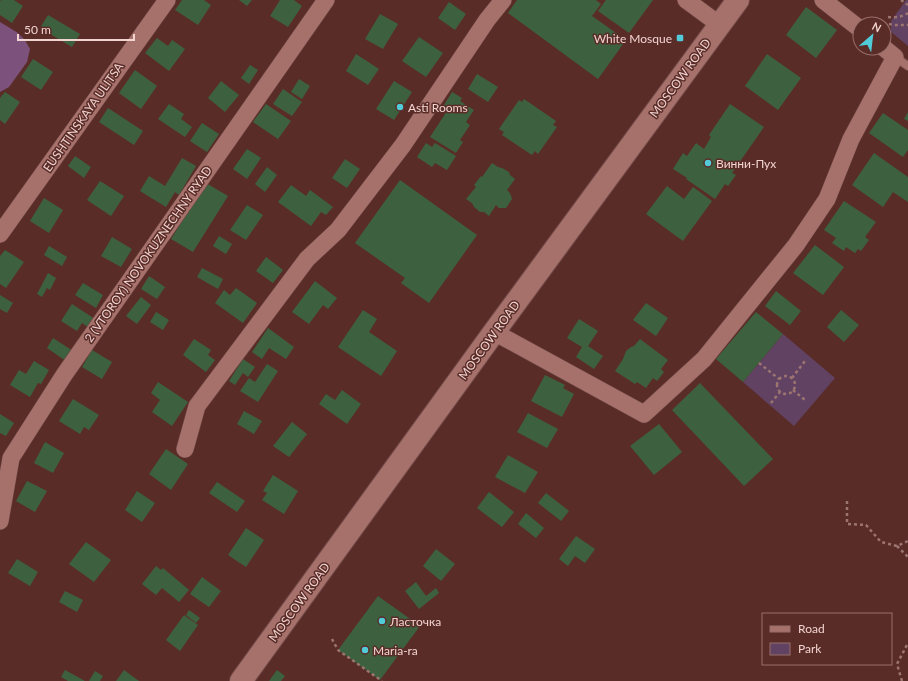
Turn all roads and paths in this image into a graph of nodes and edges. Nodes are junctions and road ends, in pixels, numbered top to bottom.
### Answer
1 (167, 0) edge
2 (326, 0) edge
3 (503, 0) edge
4 (686, 0) edge
5 (738, 0) edge
6 (823, 0) edge
7 (901, 0) edge
8 (908, 5) edge
9 (908, 13) edge
10 (892, 18) edge
11 (852, 23) edge
12 (720, 25) junction
13 (892, 25) edge
14 (908, 25) edge
15 (896, 57) edge
16 (0, 234) edge
17 (494, 332) junction
18 (805, 361) dead end
19 (759, 363) dead end
20 (792, 378) junction
21 (779, 379) junction
22 (793, 390) junction
23 (780, 392) junction
24 (805, 400) dead end
25 (771, 402) dead end
26 (186, 448) dead end
27 (847, 501) dead end
28 (0, 521) edge
29 (908, 541) edge
30 (898, 546) junction
31 (908, 557) edge
32 (332, 639) dead end
33 (908, 643) edge
34 (241, 681) edge
35 (382, 681) edge
36 (902, 681) edge

1 - 16 street, EUSHTINSKAYA ULITSA
2 - 28 street, 2 (VTOROY) NOVOKUZNECHNY RYAD
3 - 26 street
4 - 12 street
5 - 12 main road, MOSCOW ROAD
6 - 11 street
7 - 8 path
9 - 10 path
12 - 17 main road, MOSCOW ROAD
13 - 14 path
15 - 17 street
17 - 34 main road, MOSCOW ROAD
18 - 20 path
19 - 21 path
20 - 21 path
20 - 22 path
21 - 23 path
22 - 23 path
22 - 24 path
23 - 25 path
27 - 30 path
29 - 30 path
30 - 31 path
32 - 35 path
33 - 36 path

